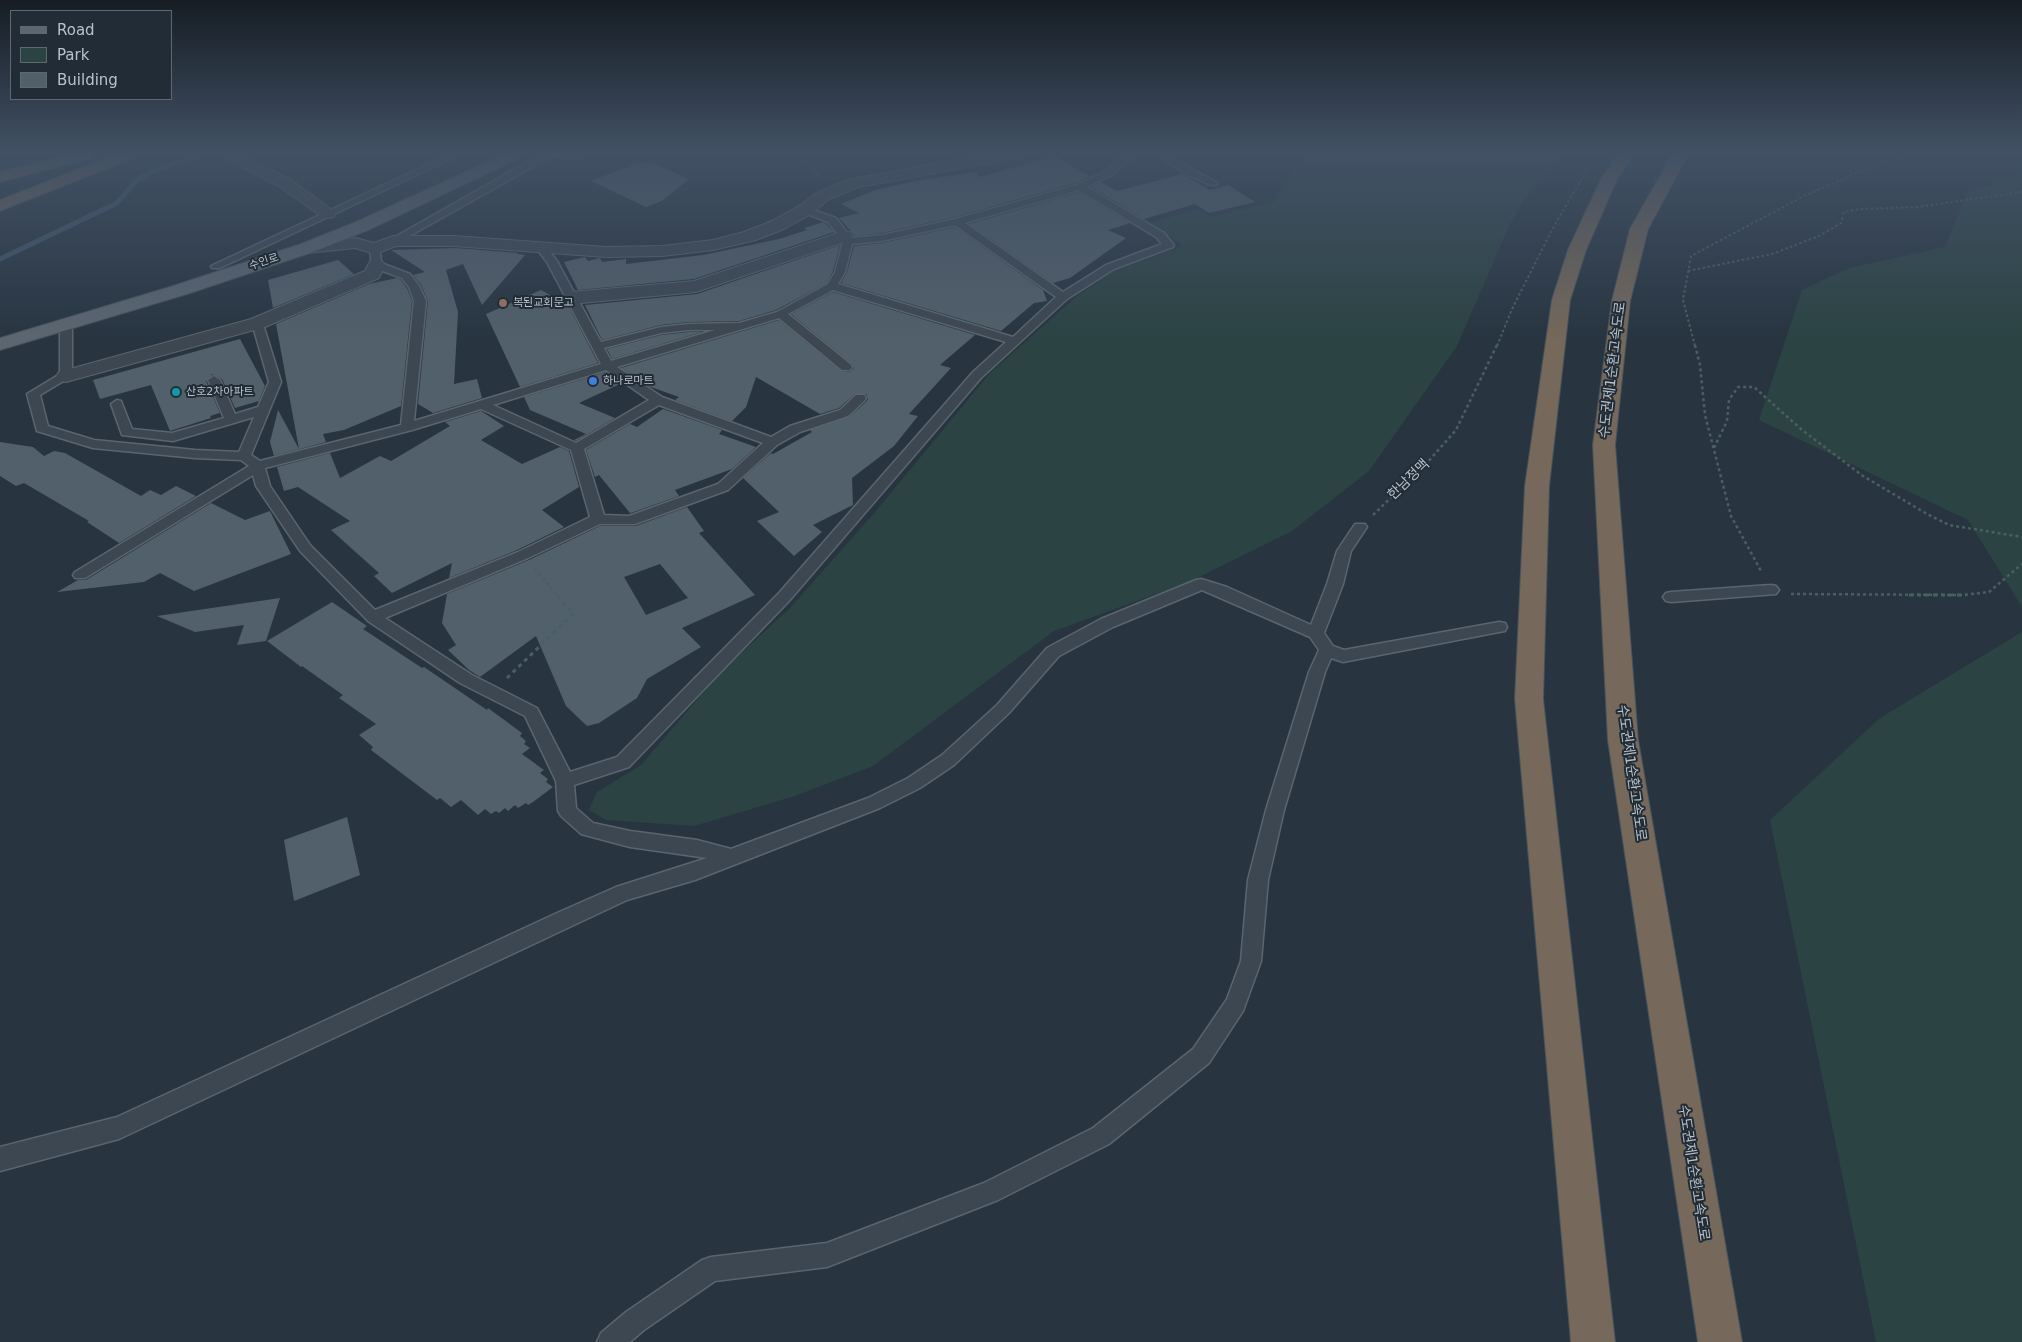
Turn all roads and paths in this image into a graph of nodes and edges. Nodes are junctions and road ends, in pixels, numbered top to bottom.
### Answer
1 (322, 216) edge
2 (349, 216) edge
3 (386, 216) edge
4 (435, 216) edge
5 (795, 216) edge
6 (820, 216) edge
7 (979, 216) edge
8 (1128, 216) edge
9 (1560, 216) edge
10 (1592, 216) edge
11 (1646, 216) edge
12 (1767, 216) edge
13 (1843, 216) edge
14 (957, 222) junction
15 (846, 238) junction
16 (393, 241) junction
17 (307, 248) junction
18 (542, 249) junction
19 (375, 257) junction
20 (216, 266) junction
21 (1688, 271) junction
22 (832, 286) junction
23 (1063, 297) junction
24 (571, 298) junction
25 (781, 314) junction
26 (258, 324) junction
27 (66, 325) junction
28 (740, 326) junction
29 (0, 331) edge
30 (1015, 341) junction
31 (0, 344) edge
32 (598, 346) junction
33 (608, 366) junction
34 (846, 367) dead end
35 (66, 376) junction
36 (214, 380) dead end
37 (860, 398) dead end
38 (658, 400) junction
39 (117, 404) dead end
40 (481, 404) junction
41 (263, 410) junction
42 (231, 420) junction
43 (408, 427) junction
44 (772, 442) junction
45 (577, 448) junction
46 (1714, 449) junction
47 (251, 461) junction
48 (598, 519) junction
49 (1360, 527) joint
50 (2022, 537) edge
51 (523, 555) junction
52 (2022, 564) edge
53 (80, 575) dead end
54 (1771, 590) junction
55 (1671, 597) dead end
56 (373, 617) junction
57 (1499, 628) dead end
58 (1321, 642) junction
59 (492, 692) junction
60 (565, 781) junction
61 (731, 857) junction
62 (0, 1159) edge
63 (610, 1342) edge
64 (1593, 1342) edge
65 (1720, 1342) edge

1 - 20 lane
2 - 20 main road, 수인로
3 - 17 main road, 수인로
4 - 16 lane
5 - 18 street
6 - 15 lane
7 - 14 lane
8 - 23 lane
9 - 49 path, 한남정맥
10 - 64 highway
11 - 65 highway, 수도권제1순환고속도로
12 - 21 path
13 - 21 path
14 - 15 lane
14 - 23 lane
15 - 22 lane
15 - 24 street
16 - 18 street
16 - 19 street
17 - 19 street
17 - 27 main road, 수인로
18 - 24 lane
19 - 26 street
19 - 43 lane
20 - 29 main road, 수인로
21 - 46 path
22 - 25 lane
22 - 30 lane
23 - 30 lane
24 - 32 lane
25 - 28 lane
25 - 34 lane
26 - 35 street
26 - 41 lane
27 - 31 main road, 수인로
27 - 35 lane
28 - 32 lane
28 - 33 lane
30 - 60 lane
32 - 33 lane
33 - 38 lane
33 - 40 lane
35 - 47 lane
36 - 42 lane
37 - 44 lane
38 - 44 lane
38 - 45 lane
39 - 42 lane
40 - 43 lane
40 - 45 lane
41 - 42 lane
41 - 47 lane
43 - 47 lane
44 - 48 lane
45 - 48 lane
46 - 50 path
46 - 54 path
47 - 53 lane
47 - 56 lane
48 - 51 lane
49 - 58 lane
51 - 56 lane
51 - 59 path
52 - 54 path
54 - 55 lane
56 - 59 lane
57 - 58 lane
58 - 61 lane
58 - 63 lane
59 - 60 lane
60 - 61 lane
61 - 62 lane

